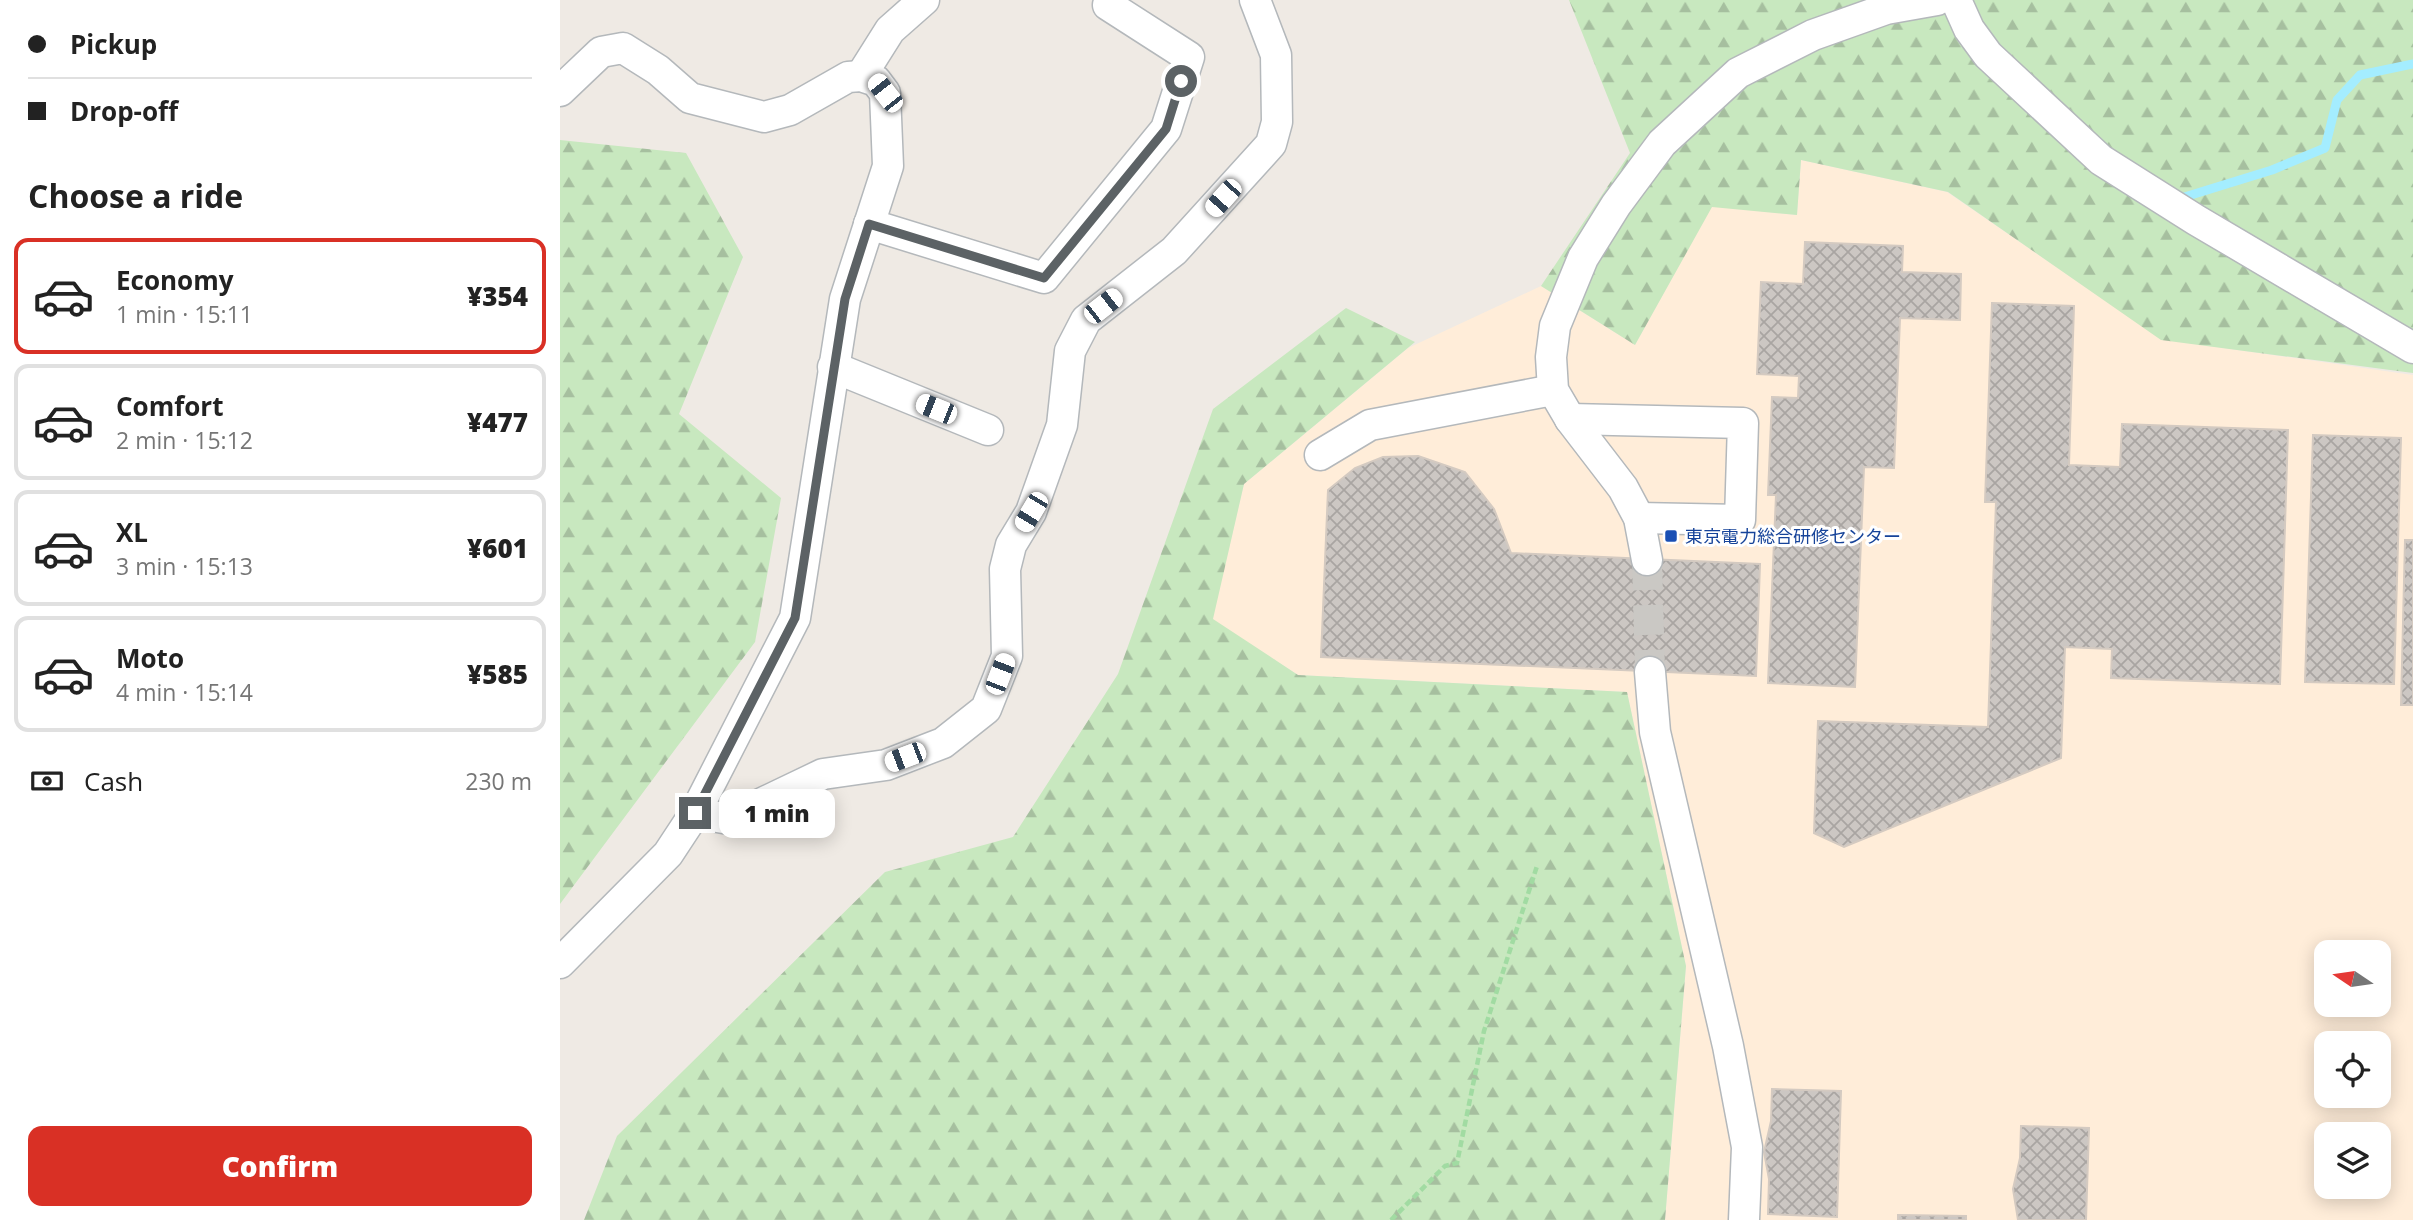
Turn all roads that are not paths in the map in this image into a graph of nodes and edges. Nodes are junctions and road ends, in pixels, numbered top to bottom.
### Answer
1 (924, 0) edge
2 (1255, 0) edge
3 (1937, 0) edge
4 (1956, 0) edge
5 (1108, 5) dead end
6 (861, 76) junction
7 (560, 91) edge
8 (869, 224) junction
9 (2413, 348) edge
10 (833, 367) junction
11 (1553, 390) junction
12 (1570, 418) junction
13 (988, 430) dead end
14 (1320, 455) dead end
15 (1639, 518) junction
16 (1647, 560) tunnel mouth
17 (1650, 672) tunnel mouth
18 (695, 813) junction
19 (560, 963) edge
20 (1744, 1220) edge

1 - 6 street
2 - 18 street
3 - 11 street
4 - 9 street
5 - 8 street
6 - 7 street
6 - 8 street
8 - 10 street
10 - 13 street
10 - 18 street
11 - 12 street
11 - 14 street
12 - 15 street
12 - 15 street
15 - 16 street
17 - 20 street
18 - 19 street

